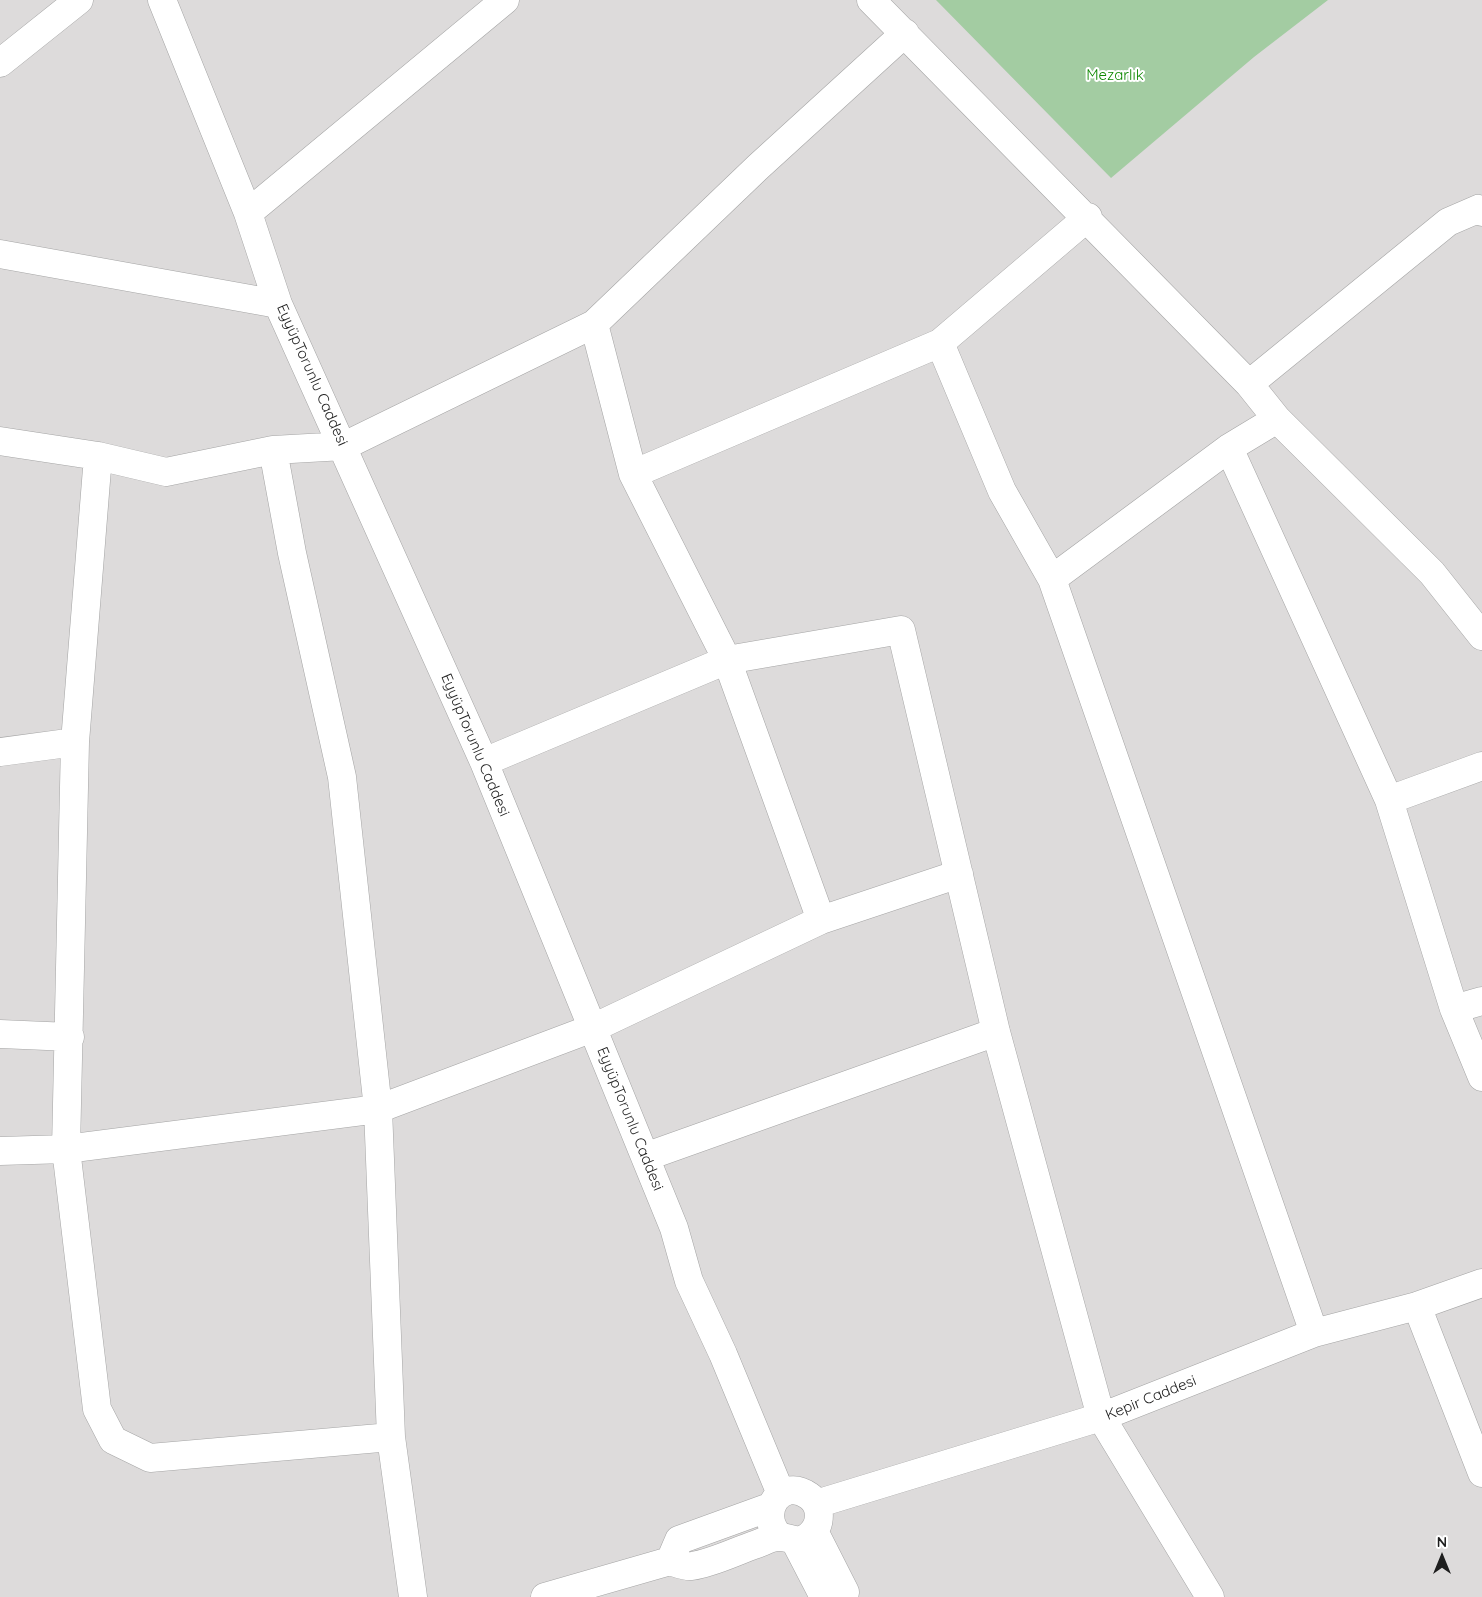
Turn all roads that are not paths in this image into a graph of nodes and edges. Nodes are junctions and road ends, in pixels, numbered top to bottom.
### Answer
1 (79, 0) edge
2 (162, 0) edge
3 (505, 0) edge
4 (871, 0) edge
5 (905, 33) junction
6 (0, 63) edge
7 (1482, 212) edge
8 (248, 213) junction
9 (1088, 217) junction
10 (0, 254) edge
11 (278, 304) junction
12 (594, 324) junction
13 (940, 344) junction
14 (1249, 384) junction
15 (1277, 419) junction
16 (0, 441) edge
17 (344, 446) junction
18 (1229, 448) junction
19 (273, 450) junction
20 (98, 456) junction
21 (633, 474) junction
22 (1052, 580) junction
23 (1482, 636) edge
24 (727, 660) junction
25 (75, 742) junction
26 (0, 752) edge
27 (484, 762) junction
28 (1482, 766) edge
29 (1389, 800) junction
30 (959, 874) junction
31 (821, 920) junction
32 (1482, 1001) edge
33 (1454, 1009) junction
34 (594, 1028) junction
35 (996, 1032) junction
36 (0, 1034) edge
37 (70, 1037) junction
38 (1482, 1077) edge
39 (378, 1109) junction
40 (66, 1149) junction
41 (0, 1151) edge
42 (645, 1157) junction
43 (1482, 1283) edge
44 (1416, 1306) junction
45 (1314, 1333) junction
46 (1101, 1418) junction
47 (391, 1437) junction
48 (1482, 1473) edge
49 (776, 1500) junction
50 (816, 1504) junction
51 (796, 1536) junction
52 (670, 1561) junction
53 (413, 1597) edge
54 (545, 1597) edge
55 (824, 1597) edge
56 (844, 1597) edge
57 (1210, 1597) edge

1 - 6 street
2 - 8 street, EyyüpTorunlu Caddesi
3 - 8 street
4 - 5 street
5 - 9 street
5 - 12 street
7 - 14 street
8 - 11 street, EyyüpTorunlu Caddesi
9 - 13 street
9 - 14 street
10 - 11 street
11 - 17 street, EyyüpTorunlu Caddesi
12 - 17 street
12 - 21 street
13 - 21 street
13 - 22 street
14 - 15 street
15 - 18 street
15 - 23 street
16 - 20 street
17 - 19 street
17 - 27 street, EyyüpTorunlu Caddesi
18 - 22 street
18 - 29 street
19 - 20 street
19 - 39 street
20 - 25 street
21 - 24 street
22 - 45 street
24 - 27 street
24 - 30 street
24 - 31 street
25 - 26 street
25 - 37 street
27 - 34 street, EyyüpTorunlu Caddesi
28 - 29 street
29 - 33 street
30 - 31 street
30 - 35 street
31 - 34 street
32 - 33 street
33 - 38 street
34 - 39 street
34 - 42 street, EyyüpTorunlu Caddesi
35 - 42 street
35 - 46 street
36 - 37 street
37 - 40 street
39 - 40 street
39 - 47 street
40 - 41 street
40 - 47 street
42 - 49 street, EyyüpTorunlu Caddesi
43 - 44 street, Kepir Caddesi
44 - 45 street, Kepir Caddesi
44 - 48 street
45 - 46 street, Kepir Caddesi
46 - 50 street, Kepir Caddesi
46 - 57 street
47 - 53 street
49 - 50 street
49 - 51 street
49 - 52 street
50 - 51 street
51 - 52 street
51 - 55 street
51 - 56 street
52 - 54 street

